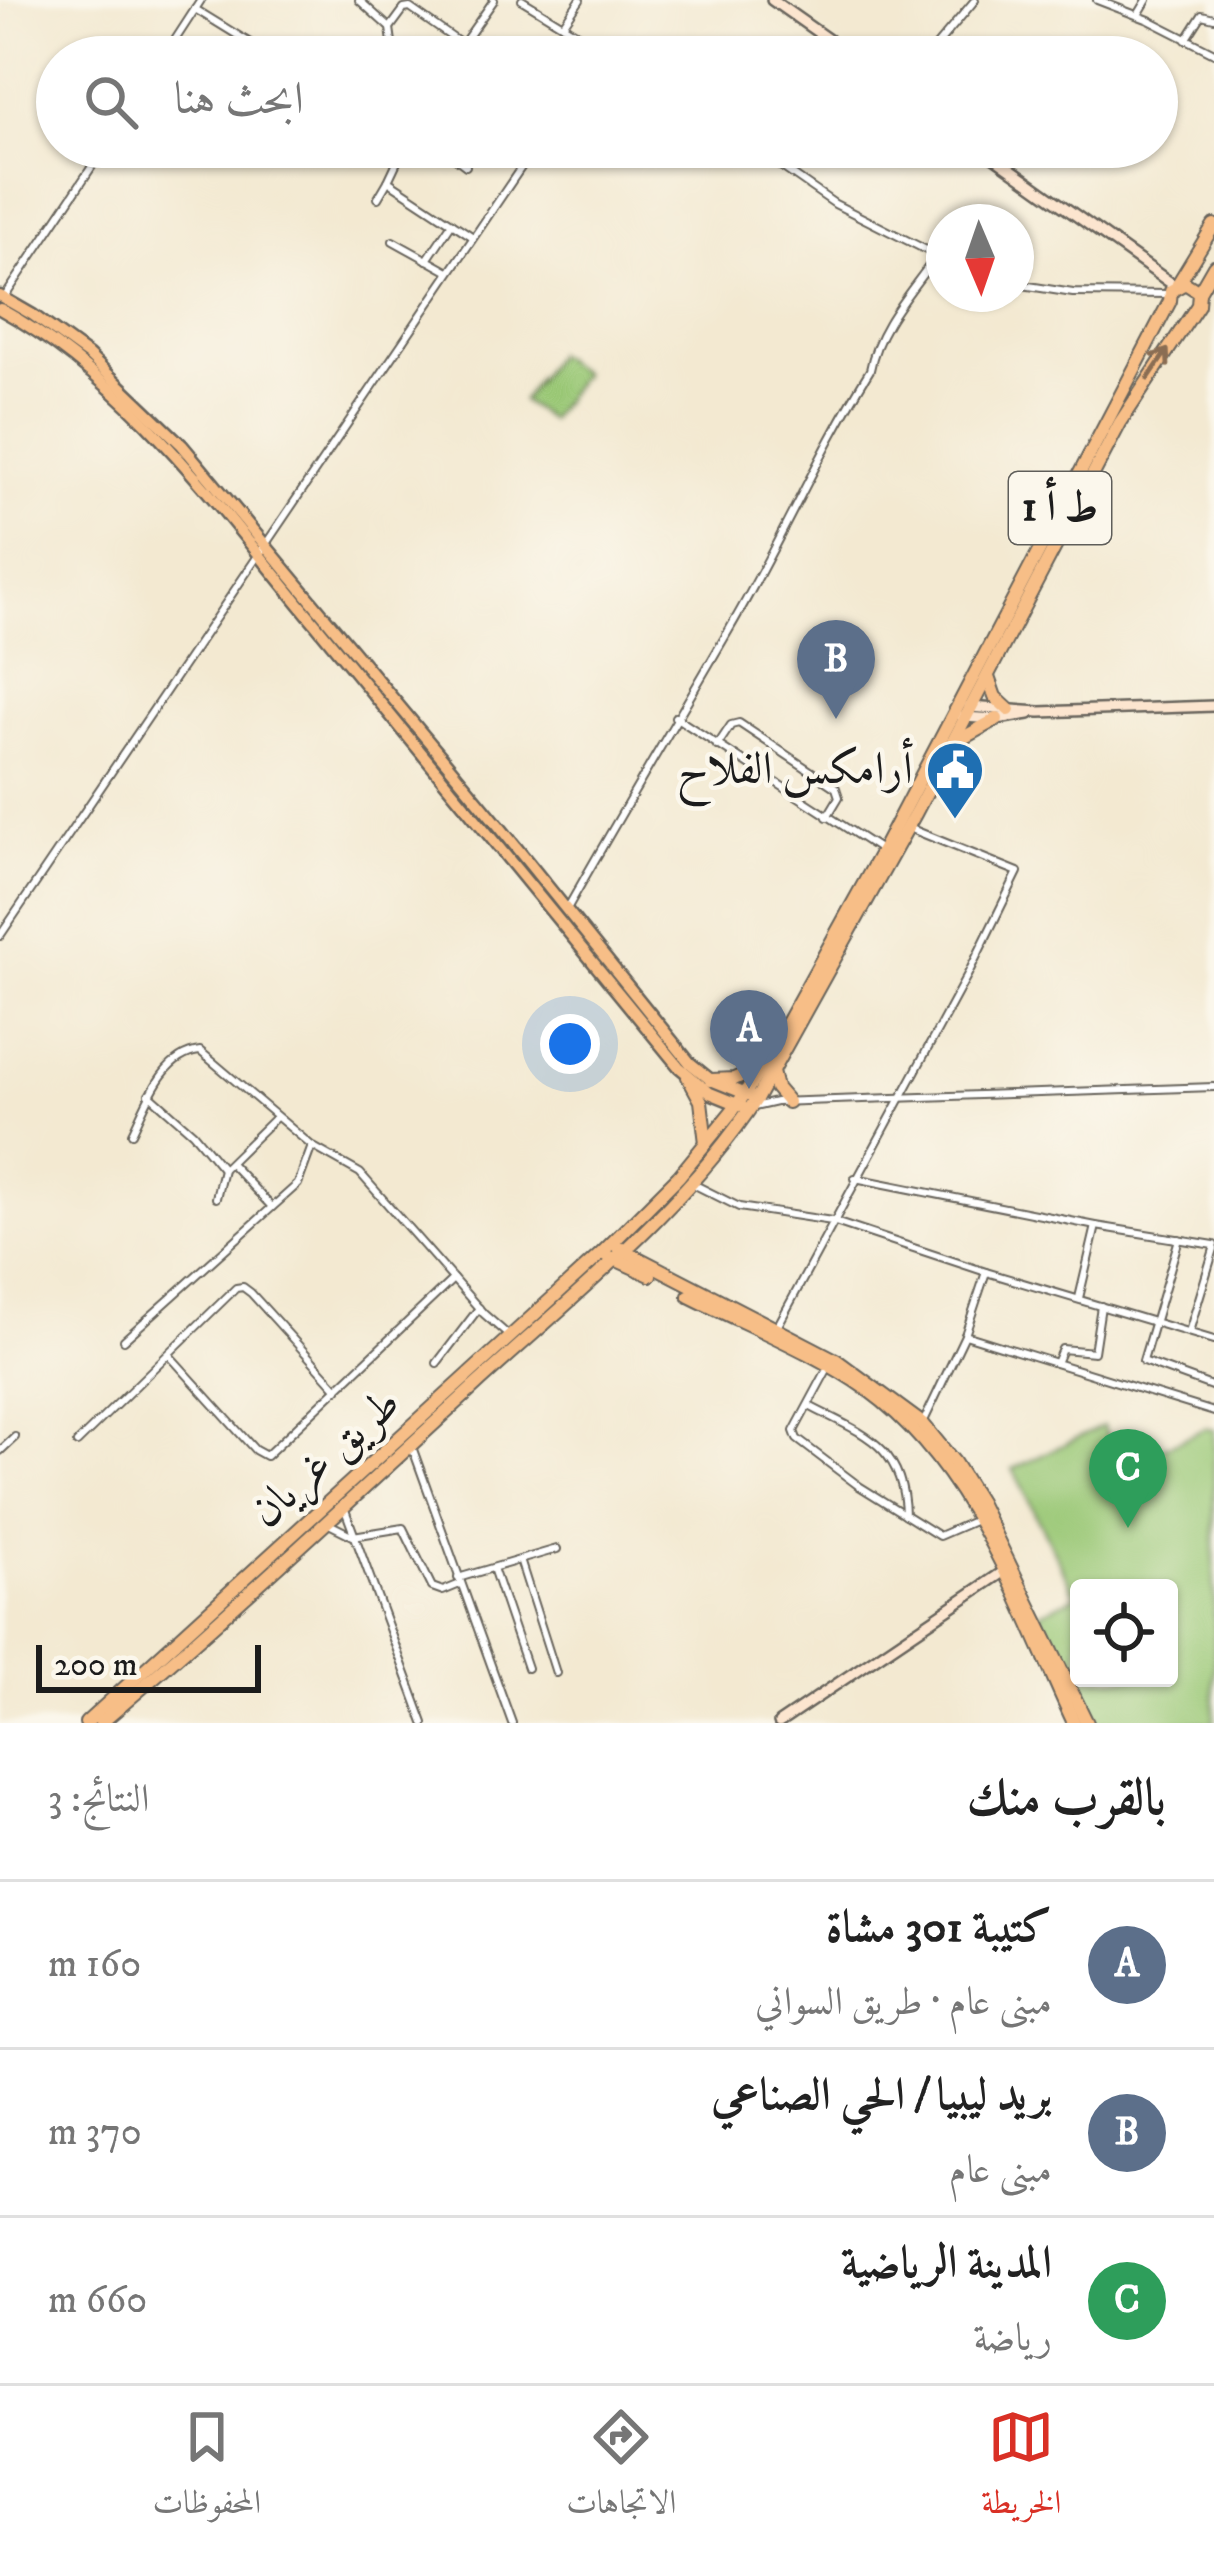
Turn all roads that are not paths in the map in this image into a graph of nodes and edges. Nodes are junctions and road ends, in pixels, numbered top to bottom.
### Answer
1 (201, 0) edge
2 (359, 0) edge
3 (494, 0) edge
4 (522, 0) edge
5 (580, 0) edge
6 (772, 0) edge
7 (975, 0) edge
8 (1097, 0) edge
9 (1147, 0) edge
10 (370, 3) edge
11 (195, 9) junction
12 (1138, 15) junction
13 (1214, 18) edge
14 (563, 25) junction
15 (391, 28) junction
16 (178, 36) edge
17 (235, 36) edge
18 (392, 36) edge
19 (451, 36) edge
20 (469, 36) edge
21 (582, 36) edge
22 (824, 36) edge
23 (945, 36) edge
24 (1186, 40) junction
25 (1214, 53) edge
26 (91, 168) edge
27 (394, 168) edge
28 (520, 168) edge
29 (783, 168) edge
30 (1008, 168) edge
31 (388, 181) junction
32 (378, 198) dead end
33 (452, 224) junction
34 (1214, 225) edge
35 (472, 237) junction
36 (392, 241) dead end
37 (926, 250) edge
38 (427, 260) junction
39 (1214, 266) edge
40 (449, 272) junction
41 (926, 274) edge
42 (1034, 287) edge
43 (1214, 289) edge
44 (1173, 291) junction
45 (1200, 294) junction
46 (1, 302) edge
47 (1214, 304) edge
48 (1188, 317) junction
49 (261, 550) junction
50 (989, 670) junction
51 (1214, 706) edge
52 (962, 712) junction
53 (1003, 714) junction
54 (675, 717) junction
55 (717, 746) junction
56 (949, 748) junction
57 (827, 818) junction
58 (907, 827) junction
59 (882, 851) junction
60 (564, 915) junction
61 (0, 936) edge
62 (768, 1067) junction
63 (688, 1077) junction
64 (711, 1080) junction
65 (1214, 1087) edge
66 (149, 1094) junction
67 (899, 1099) junction
68 (747, 1101) junction
69 (782, 1102) junction
70 (275, 1118) junction
71 (132, 1133) dead end
72 (706, 1143) junction
73 (312, 1146) junction
74 (227, 1167) junction
75 (855, 1178) junction
76 (685, 1179) junction
77 (216, 1198) dead end
78 (272, 1207) junction
79 (832, 1221) junction
80 (1096, 1226) junction
81 (1179, 1239) junction
82 (1214, 1247) edge
83 (612, 1251) junction
84 (986, 1272) junction
85 (453, 1279) junction
86 (1078, 1299) junction
87 (1101, 1306) junction
88 (479, 1308) junction
89 (1153, 1323) junction
90 (1189, 1332) junction
91 (774, 1333) junction
92 (965, 1335) junction
93 (124, 1340) dead end
94 (1214, 1340) edge
95 (515, 1342) junction
96 (170, 1356) junction
97 (1056, 1363) junction
98 (437, 1364) dead end
99 (829, 1366) junction
100 (1214, 1387) edge
101 (338, 1389) junction
102 (808, 1405) junction
103 (1214, 1412) edge
104 (920, 1428) junction
105 (15, 1437) dead end
106 (77, 1442) dead end
107 (411, 1444) junction
108 (0, 1451) edge
109 (345, 1502) junction
110 (905, 1515) junction
111 (976, 1520) junction
112 (324, 1523) junction
113 (352, 1537) junction
114 (556, 1549) dead end
115 (520, 1560) junction
116 (493, 1568) junction
117 (1006, 1570) junction
118 (459, 1581) junction
119 (527, 1668) dead end
120 (556, 1673) dead end
121 (86, 1723) edge
122 (101, 1723) edge
123 (424, 1723) edge
124 (512, 1723) edge
125 (779, 1723) edge
126 (1074, 1723) edge
127 (1087, 1723) edge

1 - 11 street
2 - 10 street
3 - 20 street
4 - 14 street
5 - 14 street
6 - 22 street
7 - 23 street
8 - 12 street
9 - 12 street
10 - 15 street
11 - 16 street
11 - 17 street
12 - 24 street
13 - 24 street
14 - 21 street
15 - 18 street
15 - 19 street
24 - 25 street
26 - 46 street
27 - 31 street
28 - 35 street
29 - 37 street
30 - 44 street
31 - 32 street
31 - 33 street
33 - 35 street
33 - 38 street
34 - 44 highway, ط أ 1
35 - 40 street
36 - 38 street
38 - 40 street
39 - 45 highway
40 - 49 street
41 - 54 street
42 - 44 street
43 - 45 street
44 - 45 highway
44 - 48 highway
44 - 52 highway, ط أ 1
45 - 48 highway
46 - 49 main road
47 - 48 highway
50 -> 48 highway, ط أ 1
49 - 60 main road
49 - 61 street
50 - 52 highway, ط أ 1
50 - 53 highway
51 - 53 street
52 - 53 street
52 - 56 highway, ط أ 1
52 - 59 highway
53 - 56 highway
54 - 55 street
54 - 60 street
55 - 57 street
55 - 57 street
56 - 58 highway, ط أ 1
57 - 59 street
58 - 62 highway, ط أ 1
58 - 67 street
59 - 62 highway
60 - 63 main road
60 - 64 main road
62 - 64 highway
62 - 68 highway, ط أ 1
62 - 69 highway
63 - 68 main road
63 - 72 highway
64 - 68 main road
65 - 67 street
66 - 70 street
66 - 71 street
66 - 74 street
67 - 69 street
67 - 75 street
68 - 69 street
68 - 72 highway
68 - 76 highway, ط أ 1
70 - 73 street
70 - 74 street
72 - 76 highway
73 - 78 street
73 - 85 street
74 - 77 street
74 - 78 street
75 - 79 street
75 - 80 street
76 - 79 street
76 - 83 highway, ط أ 1
78 - 93 street
79 - 84 street
79 - 91 street
80 - 81 street
80 - 86 street
81 - 82 street
81 - 89 street
82 - 90 street
83 - 91 highway
83 - 95 highway, طريق غريان
84 - 86 street
84 - 92 street
85 - 88 street
85 - 101 street
86 - 87 street
87 - 89 street
87 - 97 street
88 - 95 street
88 - 98 street
89 - 90 street
89 - 100 street
90 - 94 street
91 - 99 highway
91 - 104 highway
92 - 97 street
92 - 104 street
95 - 107 highway, طريق غريان
95 - 121 highway, طريق غريان
96 - 101 street
96 - 101 street
96 - 106 street
97 - 103 street
99 - 102 street
99 - 104 highway
102 - 110 street
102 - 110 street
104 - 111 highway
104 - 117 highway
105 - 108 street
107 - 109 highway, طريق غريان
107 - 118 street
109 - 112 highway, طريق غريان
109 - 113 street
110 - 111 street
111 - 117 highway
112 - 113 street
112 - 122 highway, طريق غريان
113 - 118 street
113 - 123 street
114 - 115 street
115 - 116 street
115 - 120 street
116 - 118 street
116 - 119 street
117 - 125 street
117 - 126 highway
117 - 127 highway
118 - 124 street

